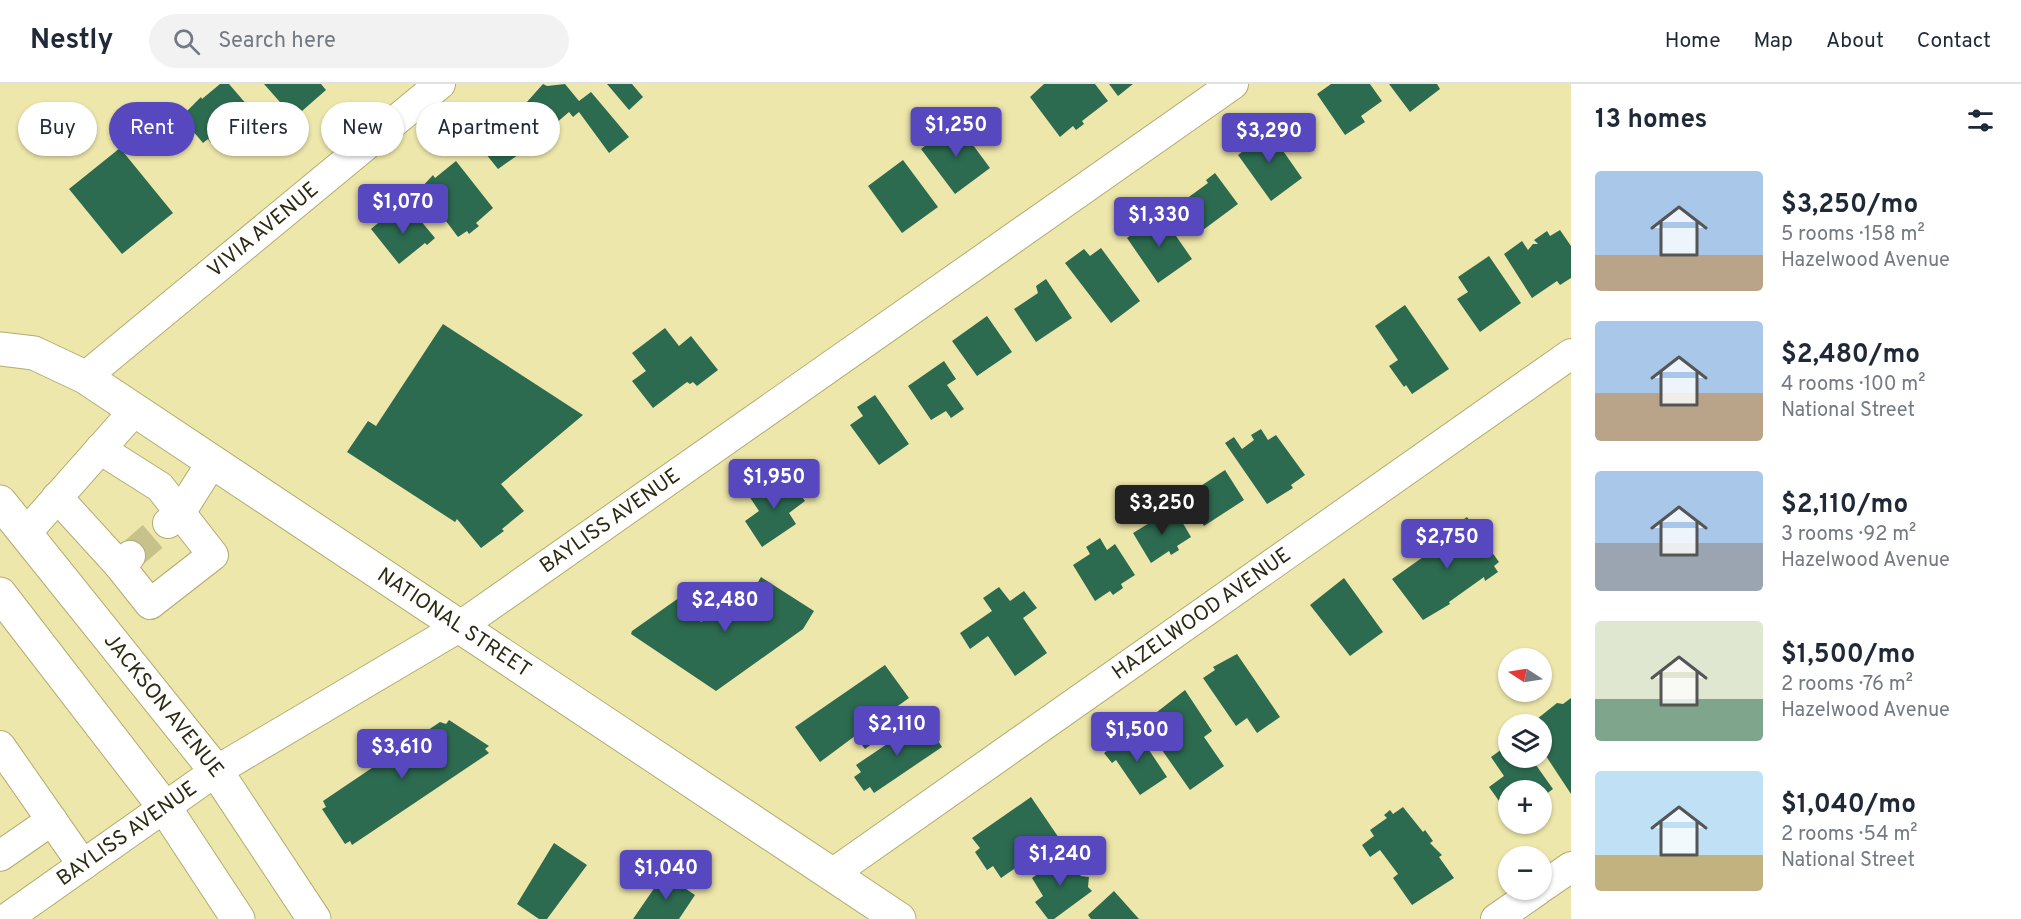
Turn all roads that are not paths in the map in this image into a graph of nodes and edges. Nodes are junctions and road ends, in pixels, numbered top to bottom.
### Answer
1 (440, 84) edge
2 (1233, 84) edge
3 (0, 349) edge
4 (1571, 354) edge
5 (85, 377) junction
6 (135, 410) junction
7 (100, 449) junction
8 (212, 462) junction
9 (57, 497) junction
10 (0, 502) edge
11 (174, 518) junction
12 (26, 533) junction
13 (4, 609) edge
14 (459, 627) junction
15 (0, 746) edge
16 (216, 771) junction
17 (165, 808) junction
18 (52, 820) junction
19 (0, 856) edge
20 (83, 865) junction
21 (1571, 867) edge
22 (832, 874) junction
23 (1552, 880) edge
24 (1524, 900) edge
25 (6, 919) edge
26 (238, 919) edge
27 (314, 919) edge
28 (898, 919) edge
29 (1496, 919) edge

1 - 5 street, VIVIA AVENUE
2 - 14 street, BAYLISS AVENUE
3 - 5 main road, NATIONAL STREET
4 - 22 street, HAZELWOOD AVENUE
5 - 6 main road, NATIONAL STREET
6 - 7 street
6 - 8 main road, NATIONAL STREET
7 - 9 street
7 - 11 street
8 - 11 street
8 - 14 main road, NATIONAL STREET
9 - 11 street
9 - 12 street
10 - 12 main road, JACKSON AVENUE
12 - 16 main road, JACKSON AVENUE
13 - 17 main road
14 - 16 street, BAYLISS AVENUE
14 - 22 main road, NATIONAL STREET
15 - 18 street
16 - 17 street, BAYLISS AVENUE
16 - 27 main road, JACKSON AVENUE
17 - 20 street, BAYLISS AVENUE
17 - 26 main road
18 - 19 street
18 - 20 street
20 - 25 street, BAYLISS AVENUE
21 - 23 street
22 - 28 main road, NATIONAL STREET
24 - 29 street

